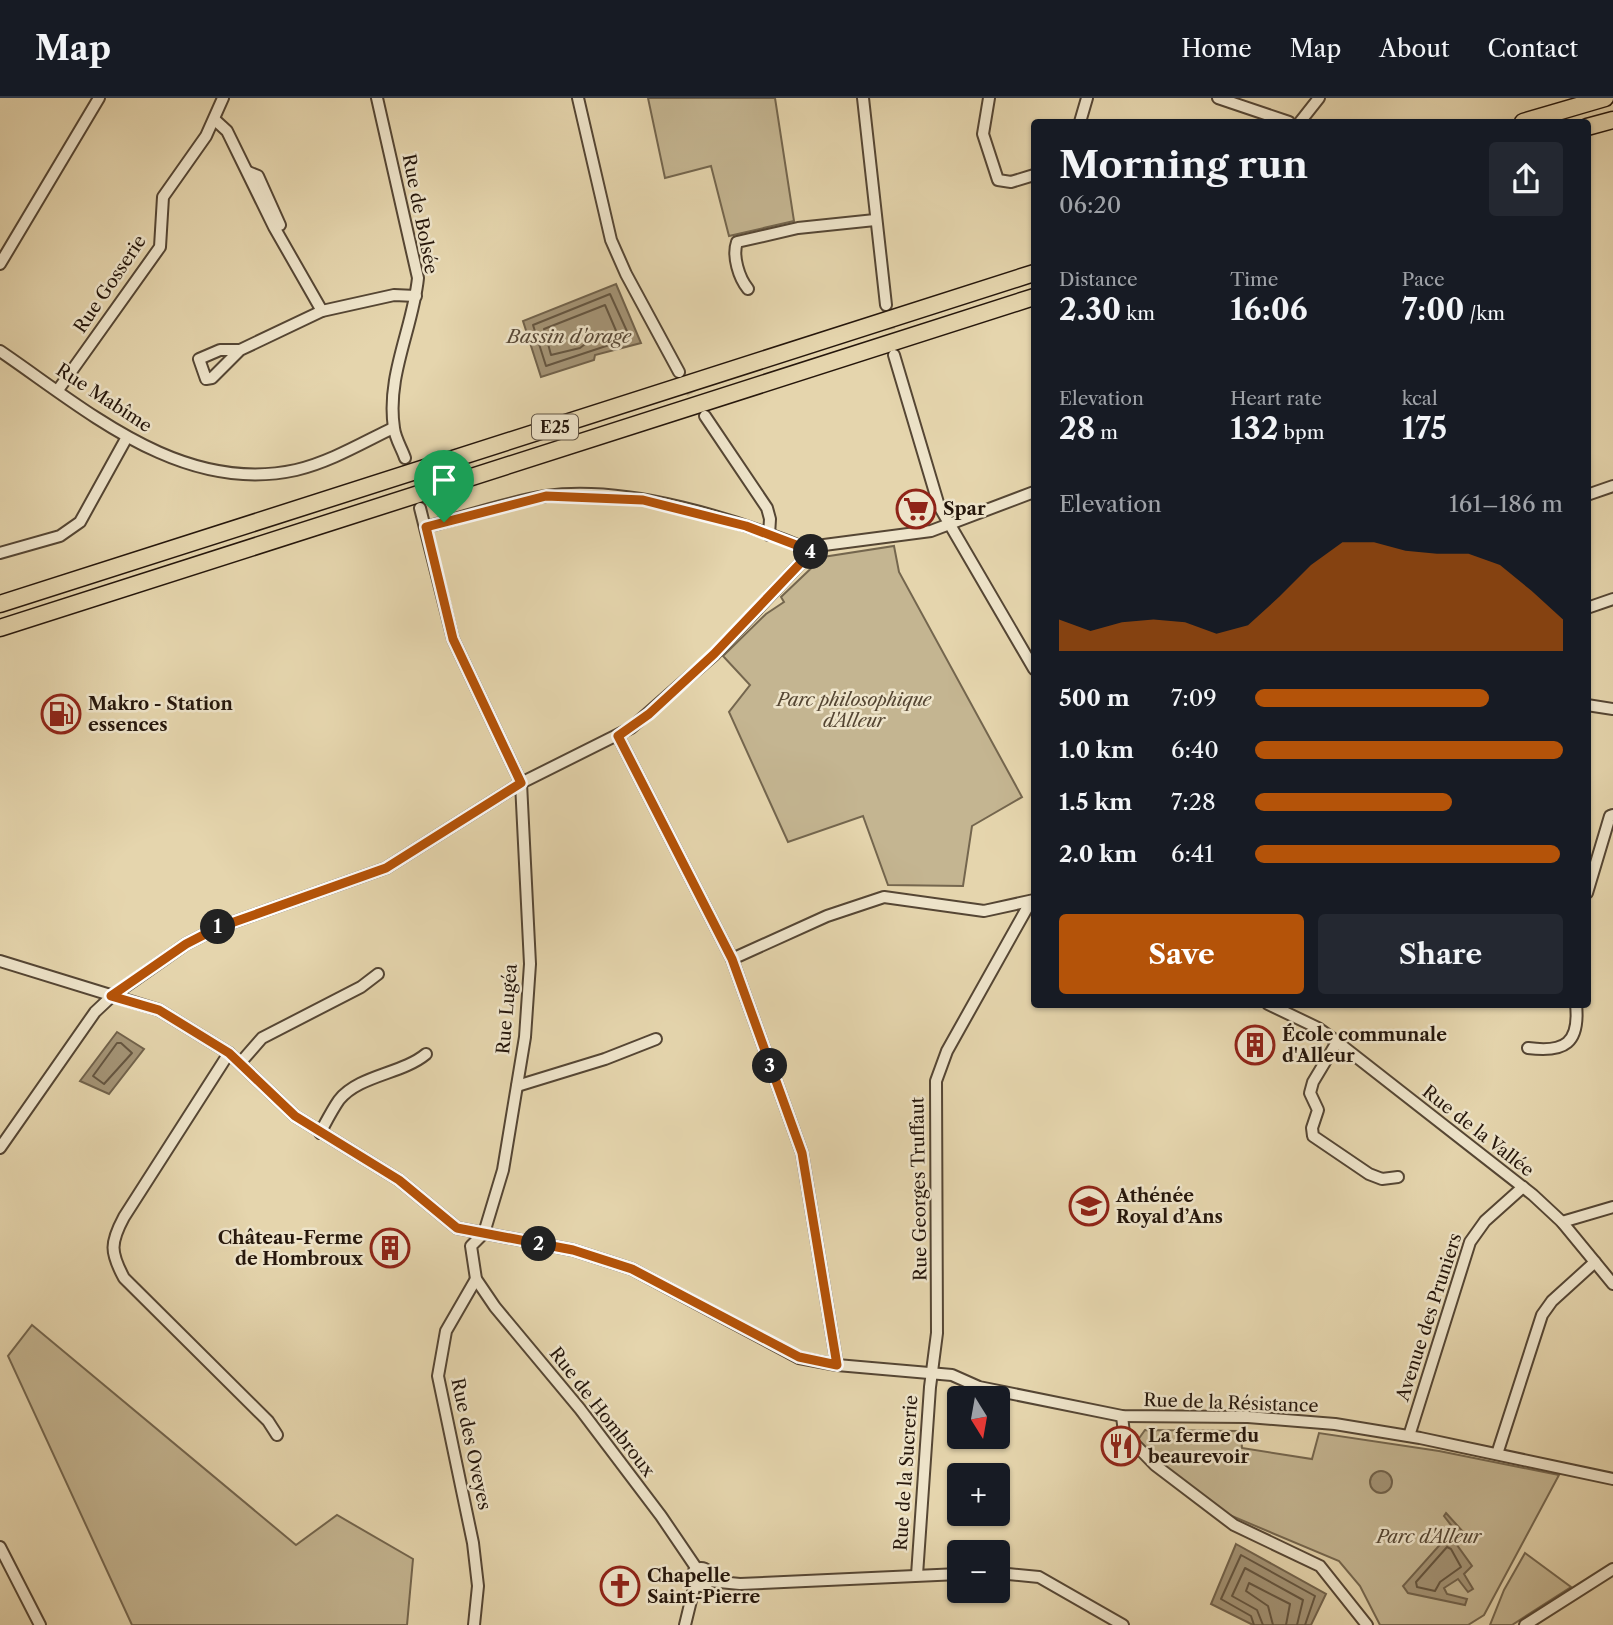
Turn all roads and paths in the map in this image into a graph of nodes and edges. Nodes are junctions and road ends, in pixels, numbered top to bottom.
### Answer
1 (99, 98) edge
2 (223, 98) edge
3 (377, 98) edge
4 (578, 98) edge
5 (863, 98) edge
6 (989, 98) edge
7 (1087, 98) edge
8 (1218, 98) edge
9 (1319, 98) edge
10 (1605, 98) edge
11 (1081, 119) edge
12 (1280, 119) edge
13 (1302, 119) edge
14 (1533, 119) edge
15 (215, 120) junction
16 (1613, 120) edge
17 (1591, 126) edge
18 (1031, 176) edge
19 (875, 220) junction
20 (0, 264) edge
21 (1031, 274) edge
22 (748, 289) dead end
23 (416, 296) junction
24 (1031, 298) edge
25 (886, 304) tunnel mouth
26 (322, 311) junction
27 (240, 350) dead end
28 (0, 351) edge
29 (894, 355) tunnel mouth
30 (679, 372) tunnel mouth
31 (58, 390) junction
32 (705, 416) tunnel mouth
33 (393, 428) junction
34 (127, 437) junction
35 (405, 458) tunnel mouth
36 (1613, 486) edge
37 (1031, 493) edge
38 (1591, 494) edge
39 (420, 508) tunnel mouth
40 (947, 524) junction
41 (426, 527) junction
42 (769, 535) junction
43 (812, 551) junction
44 (0, 553) edge
45 (173, 572) junction
46 (1613, 599) edge
47 (0, 604) edge
48 (1591, 607) edge
49 (0, 628) edge
50 (0, 637) edge
51 (1031, 664) edge
52 (1591, 706) edge
53 (1613, 709) edge
54 (618, 736) junction
55 (521, 783) junction
56 (1613, 815) edge
57 (1607, 850) edge
58 (1591, 884) edge
59 (1031, 900) edge
60 (1031, 904) edge
61 (732, 959) junction
62 (0, 961) edge
63 (378, 974) dead end
64 (111, 996) junction
65 (1276, 1008) edge
66 (1576, 1008) edge
67 (656, 1039) dead end
68 (1337, 1042) junction
69 (1528, 1048) dead end
70 (229, 1053) junction
71 (426, 1054) dead end
72 (241, 1062) junction
73 (517, 1086) junction
74 (320, 1133) junction
75 (0, 1148) edge
76 (1398, 1177) dead end
77 (1523, 1187) junction
78 (1613, 1207) edge
79 (1562, 1222) junction
80 (484, 1233) junction
81 (1595, 1262) junction
82 (476, 1279) junction
83 (1613, 1284) edge
84 (837, 1365) junction
85 (932, 1373) junction
86 (1122, 1416) junction
87 (276, 1435) dead end
88 (1409, 1436) junction
89 (1497, 1454) junction
90 (1613, 1479) edge
91 (1, 1552) edge
92 (696, 1569) junction
93 (1613, 1569) edge
94 (947, 1574) edge
95 (1010, 1574) edge
96 (917, 1575) junction
97 (709, 1581) junction
98 (695, 1584) junction
99 (40, 1625) edge
100 (474, 1625) edge
101 (685, 1625) edge
102 (1123, 1625) edge
103 (1367, 1625) edge
104 (1525, 1625) edge

1 - 20 street
2 - 15 street, Rue Gosserie
3 - 23 street, Rue de Bolsée
4 - 30 street
5 - 19 street
6 - 18 street
7 - 11 street
8 - 12 street
9 - 13 street
10 - 14 highway
15 - 26 street
15 - 31 street, Rue Gosserie
16 - 17 highway
19 - 22 street
19 - 25 street
21 - 47 highway, E25
23 - 26 street
23 - 33 street, Rue de Bolsée
24 - 45 highway, E25
26 - 27 street
28 - 31 street, Rue Mabîme
29 - 40 street
31 - 34 street, Rue Mabîme
32 - 42 street
33 - 34 street, Rue Mabîme
33 - 35 street, Rue de Bolsée
34 - 44 street
36 - 38 street
37 - 40 street
39 - 41 street
40 - 43 street
40 - 51 street
41 - 42 street
41 - 55 street
42 - 43 street
43 - 54 street
45 - 49 highway, E25
45 - 50 highway
46 - 48 street
52 - 53 street
54 - 55 street
54 - 61 street
55 - 64 street
55 - 73 street, Rue Lugéa
56 - 57 street
57 - 58 street
59 - 61 street
60 - 85 street, Rue Georges Truffaut
61 - 84 street
62 - 64 street, Rue de la Résistance
63 - 72 street
64 - 70 street, Rue de la Résistance
64 - 75 street
65 - 68 street, Rue de la Vallée
66 - 69 street
67 - 73 street
68 - 76 street
68 - 77 street, Rue de la Vallée
70 - 72 street, Rue de la Résistance
70 - 87 street
71 - 74 street
72 - 74 street, Rue de la Résistance
73 - 80 street, Rue Lugéa
74 - 80 street, Rue de la Résistance
77 - 79 street, Rue de la Vallée
77 - 88 street, Avenue des Pruniers
78 - 79 street
79 - 81 street, Rue de la Vallée
80 - 82 street, Rue Lugéa
80 - 84 street, Rue de la Résistance
81 - 83 street, Rue de la Vallée
81 - 89 street
82 - 92 street, Rue de Hombroux
82 - 100 street, Rue des Oveyes
84 - 85 street, Rue de la Résistance
85 - 86 street, Rue de la Résistance
85 - 96 street, Rue de la Sucrerie
86 - 88 street, Rue de la Résistance
86 - 103 street
88 - 89 street, Rue de la Résistance
89 - 90 street, Rue de la Résistance
91 - 99 street
92 - 97 street
92 - 98 street
93 - 104 street
94 - 96 street
95 - 102 street
96 - 97 street
97 - 98 street
98 - 101 street

